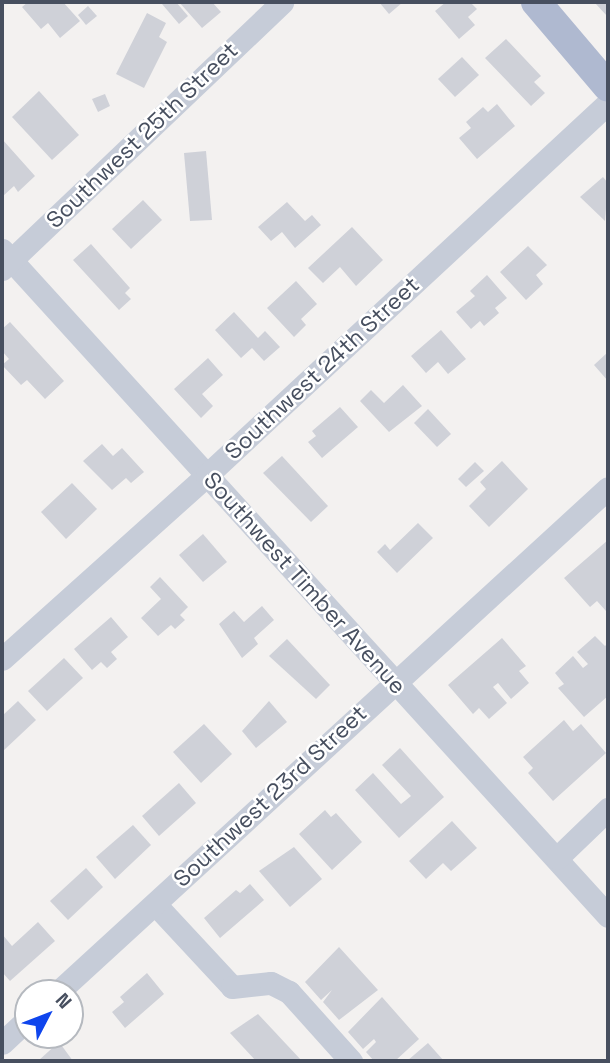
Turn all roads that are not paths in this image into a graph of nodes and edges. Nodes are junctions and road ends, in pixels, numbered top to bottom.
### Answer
1 (282, 2) edge
2 (536, 2) edge
3 (608, 87) edge
4 (608, 103) edge
5 (4, 260) edge
6 (207, 475) junction
7 (608, 488) edge
8 (2, 659) edge
9 (393, 681) junction
10 (608, 809) edge
11 (557, 858) junction
12 (155, 904) junction
13 (608, 916) edge
14 (72, 979) edge
15 (351, 1061) edge

1 - 5 street, Southwest 25th Street
2 - 3 main road
4 - 6 street, Southwest 24th Street
5 - 6 street, Southwest Timber Avenue
6 - 8 street, Southwest 24th Street
6 - 9 street, Southwest Timber Avenue
7 - 9 street, Southwest 23rd Street
9 - 11 street, Southwest Timber Avenue
9 - 12 street, Southwest 23rd Street
10 - 11 street
11 - 13 street, Southwest Timber Avenue
12 - 14 street, Southwest 23rd Street
12 - 15 street

